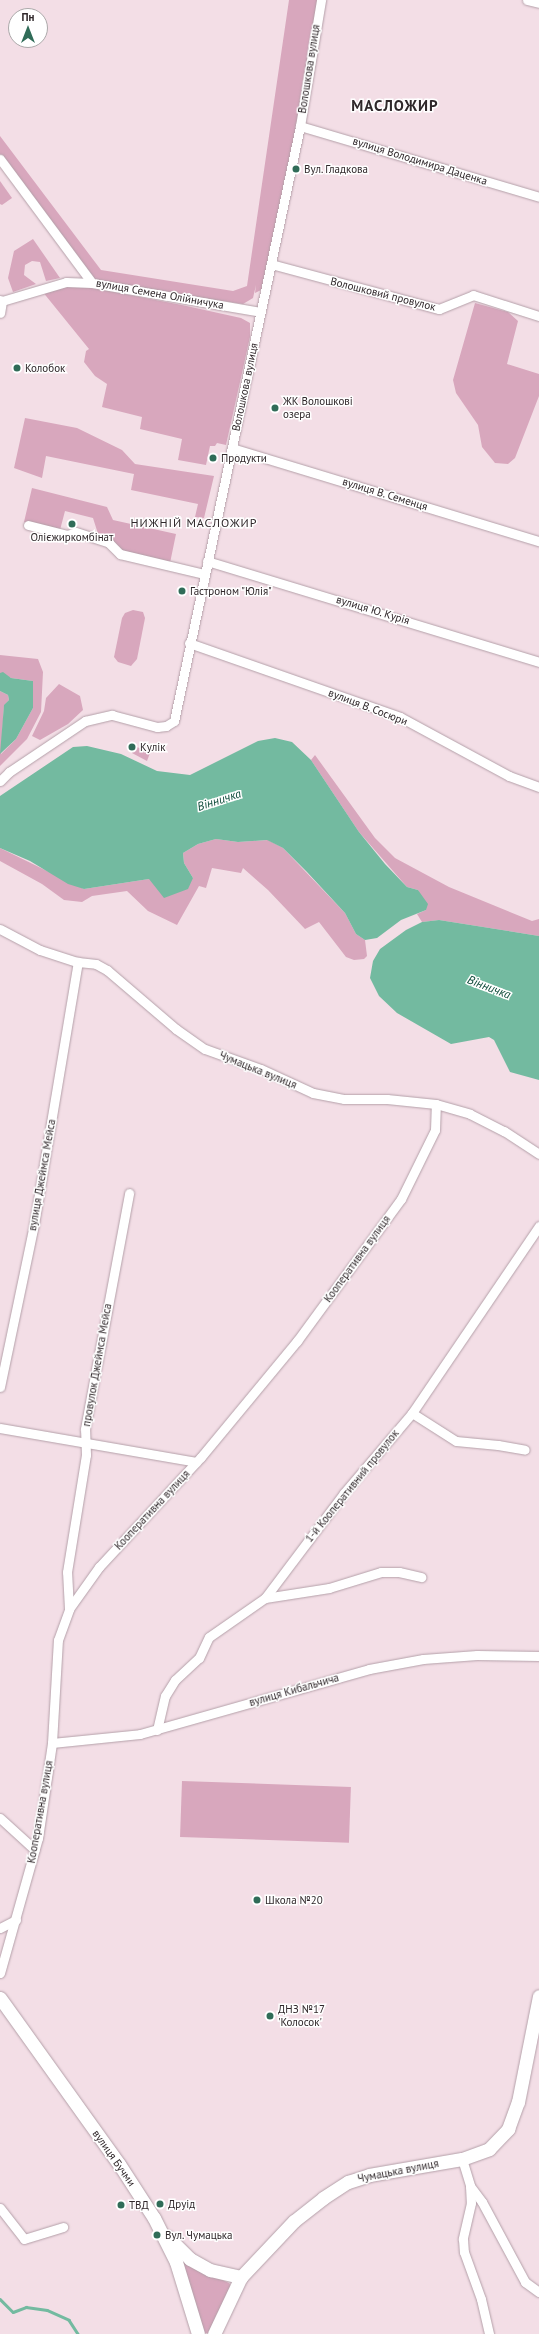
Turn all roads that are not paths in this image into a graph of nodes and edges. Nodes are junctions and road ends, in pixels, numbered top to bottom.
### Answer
1 (321, 0) edge
2 (527, 0) edge
3 (539, 3) edge
4 (300, 126) junction
5 (0, 159) edge
6 (539, 197) edge
7 (270, 264) junction
8 (92, 283) junction
9 (1, 300) edge
10 (261, 312) junction
11 (0, 313) edge
12 (539, 316) edge
13 (232, 448) junction
14 (28, 525) dead end
15 (539, 540) edge
16 (207, 561) junction
17 (204, 574) junction
18 (189, 643) junction
19 (539, 662) edge
20 (0, 781) edge
21 (539, 787) edge
22 (0, 929) edge
23 (78, 962) junction
24 (436, 1104) junction
25 (539, 1154) edge
26 (129, 1193) dead end
27 (539, 1226) edge
28 (0, 1387) edge
29 (412, 1413) junction
30 (0, 1428) edge
31 (86, 1441) junction
32 (525, 1450) dead end
33 (196, 1462) junction
34 (421, 1576) dead end
35 (265, 1598) junction
36 (69, 1608) junction
37 (539, 1656) edge
38 (157, 1730) junction
39 (52, 1742) junction
40 (0, 1818) edge
41 (35, 1850) junction
42 (16, 1920) junction
43 (0, 1928) edge
44 (0, 1973) edge
45 (539, 1996) edge
46 (0, 1998) edge
47 (462, 2159) junction
48 (470, 2186) junction
49 (0, 2208) edge
50 (154, 2218) junction
51 (63, 2227) dead end
52 (241, 2276) junction
53 (539, 2292) edge
54 (198, 2334) edge
55 (214, 2334) edge
56 (489, 2334) edge

1 - 4 street, Волошкова вулиця
2 - 3 street
4 - 6 street, вулиця Володимира Даценка
4 - 7 street, Волошкова вулиця
5 - 8 street, вулиця Семена Олійничука
7 - 10 street, Волошкова вулиця
7 - 12 street, Волошковий провулок
8 - 9 street
8 - 10 street, вулиця Семена Олійничука
9 - 11 street
10 - 13 street, Волошкова вулиця
13 - 15 street, вулиця В. Семенця
13 - 16 street, Волошкова вулиця
14 - 17 street
16 - 17 street, Волошкова вулиця
16 - 19 street, вулиця Ю. Курія
17 - 18 street, Волошкова вулиця
18 - 20 street, Волошкова вулиця
18 - 21 street, вулиця В. Сосюри
22 - 23 street, Чумацька вулиця
23 - 24 street, Чумацька вулиця
23 - 28 street, вулиця Джеймса Мейса
24 - 25 street, Чумацька вулиця
24 - 33 street, Кооперативна вулиця
26 - 31 street, провулок Джеймса Мейса
27 - 29 street, 1-й Кооперативний провулок
29 - 32 street
29 - 35 street, 1-й Кооперативний провулок
30 - 31 street
31 - 33 street
31 - 36 street, провулок Джеймса Мейса
33 - 36 street, Кооперативна вулиця
34 - 35 street
35 - 38 street, 1-й Кооперативний провулок
36 - 39 street, Кооперативна вулиця
37 - 38 street, вулиця Кибальчича
38 - 39 street, вулиця Кибальчича
39 - 41 street, Кооперативна вулиця
40 - 41 street
41 - 42 street, Кооперативна вулиця
42 - 43 street
42 - 44 street, Кооперативна вулиця
45 - 47 street, Чумацька вулиця
46 - 50 street, вулиця Бучми
47 - 48 street
47 - 52 street, Чумацька вулиця
48 - 53 street
48 - 56 street
49 - 51 street
50 - 52 street
50 - 54 street, вулиця Бучми
52 - 55 street, Чумацька вулиця

